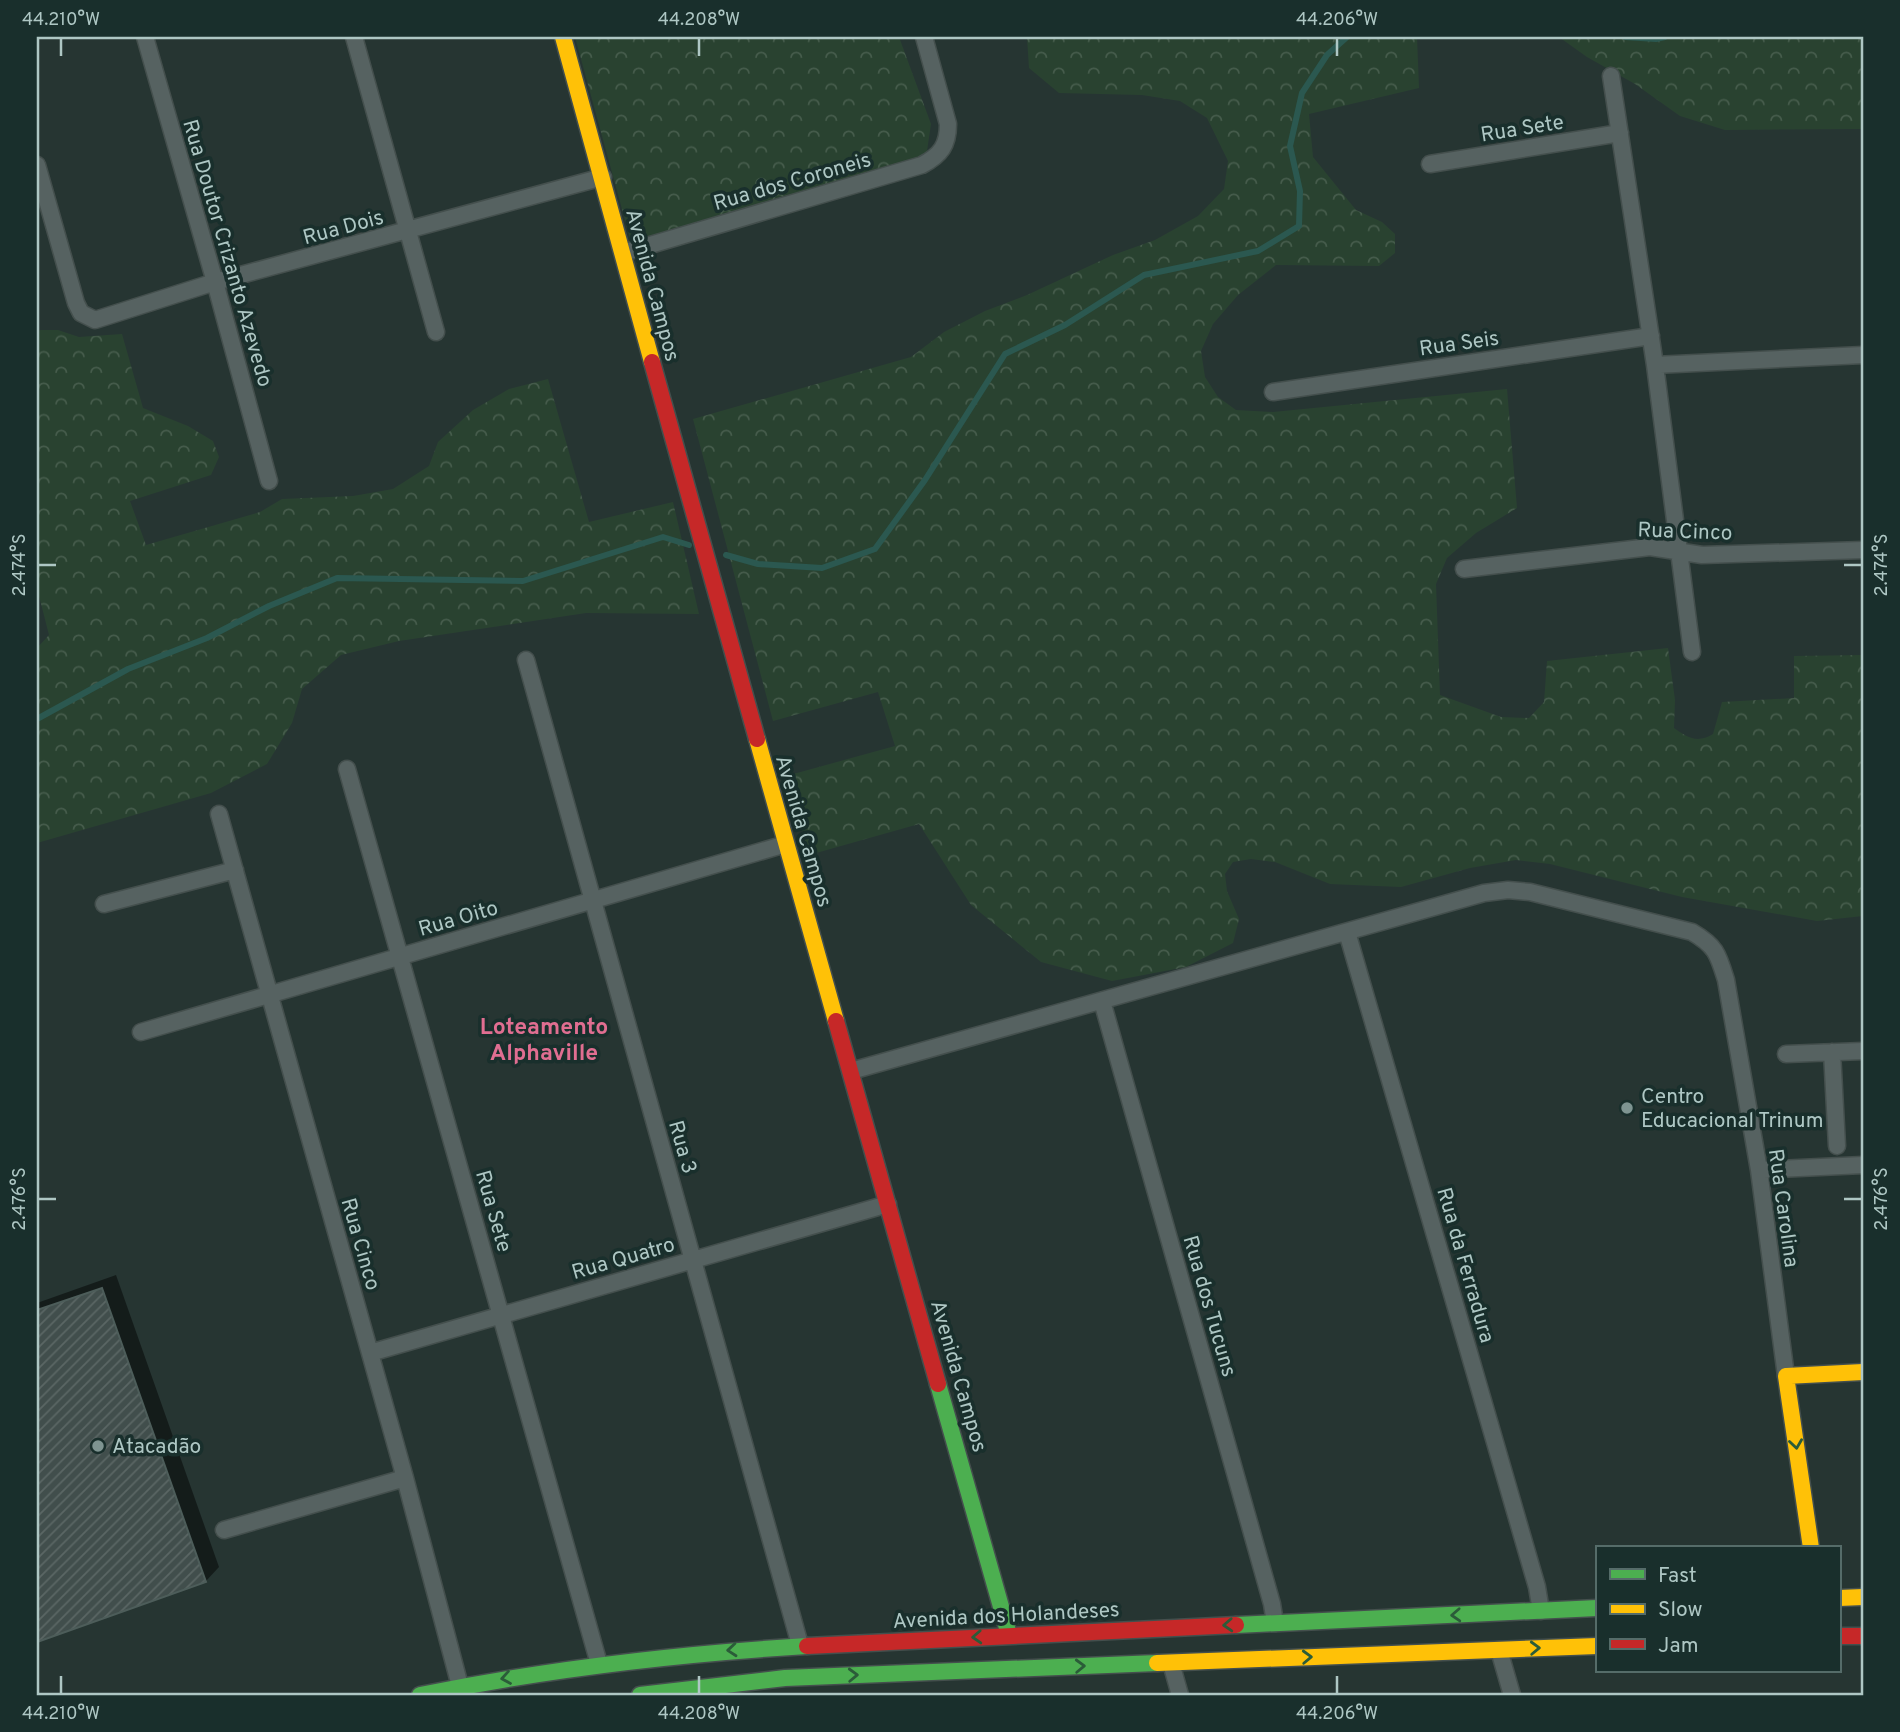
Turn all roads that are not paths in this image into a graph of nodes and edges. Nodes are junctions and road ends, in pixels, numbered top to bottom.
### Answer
1 (145, 37) edge
2 (354, 37) edge
3 (563, 37) edge
4 (923, 37) edge
5 (1611, 76) dead end
6 (1620, 134) junction
7 (1430, 164) dead end
8 (37, 165) edge
9 (603, 177) junction
10 (406, 231) junction
11 (623, 253) junction
12 (215, 282) junction
13 (436, 332) dead end
14 (1651, 336) junction
15 (1863, 355) edge
16 (1655, 365) junction
17 (1273, 391) dead end
18 (269, 481) dead end
19 (1863, 550) edge
20 (1680, 552) junction
21 (1464, 569) dead end
22 (1692, 653) dead end
23 (526, 660) dead end
24 (347, 769) dead end
25 (219, 814) dead end
26 (786, 844) junction
27 (234, 870) junction
28 (593, 901) junction
29 (104, 904) dead end
30 (1347, 932) junction
31 (400, 957) junction
32 (270, 995) junction
33 (1102, 1001) junction
34 (141, 1032) dead end
35 (1863, 1051) edge
36 (1832, 1052) junction
37 (1786, 1054) dead end
38 (851, 1071) junction
39 (1837, 1146) dead end
40 (1863, 1165) edge
41 (1759, 1170) junction
42 (888, 1203) junction
43 (692, 1260) junction
44 (501, 1315) junction
45 (370, 1353) junction
46 (1863, 1372) edge
47 (1786, 1376) junction
48 (405, 1478) junction
49 (224, 1530) dead end
50 (1811, 1546) edge
51 (1863, 1597) edge
52 (1840, 1598) edge
53 (1596, 1608) edge
54 (1541, 1611) junction
55 (1275, 1623) junction
56 (1009, 1635) junction
57 (1840, 1636) edge
58 (1863, 1636) edge
59 (800, 1645) junction
60 (1596, 1646) edge
61 (1499, 1650) junction
62 (1171, 1663) junction
63 (599, 1664) junction
64 (460, 1686) junction
65 (420, 1695) edge
66 (640, 1695) edge
67 (1181, 1695) edge
68 (1512, 1695) edge

1 - 12 street, Rua Doutor Crizanto Azevedo
2 - 10 street
3 - 9 main road, Avenida Campos
4 - 11 street, Rua dos Coroneis
5 - 6 street
6 - 7 street, Rua Sete
6 - 14 street
8 - 12 street, Rua Dois
9 - 10 street, Rua Dois
9 - 11 main road, Avenida Campos
10 - 12 street, Rua Dois
10 - 13 street
11 - 26 main road, Avenida Campos
12 - 18 street, Rua Doutor Crizanto Azevedo
14 - 16 street
14 - 17 street, Rua Seis
15 - 16 street
16 - 20 street
19 - 20 street, Rua Cinco
20 - 21 street, Rua Cinco
20 - 22 street
23 - 28 street, Rua 3
24 - 31 street, Rua Sete
25 - 27 street, Rua Cinco
26 - 28 street, Rua Oito
26 - 38 main road, Avenida Campos
27 - 29 street
27 - 32 street, Rua Cinco
28 - 31 street, Rua Oito
28 - 43 street, Rua 3
30 - 33 street, Rua Carolina
30 - 41 street, Rua Carolina
30 - 54 street, Rua da Ferradura
31 - 32 street, Rua Oito
31 - 44 street, Rua Sete
32 - 34 street, Rua Oito
32 - 45 street, Rua Cinco
33 - 38 street, Rua Carolina
33 - 55 street, Rua dos Tucuns
35 - 36 street
36 - 37 street
36 - 39 street
38 - 42 main road, Avenida Campos
40 - 41 street
41 - 47 street, Rua Carolina
42 - 43 street, Rua Quatro
42 - 56 main road, Avenida Campos
43 - 44 street, Rua Quatro
43 - 59 street, Rua 3
44 - 45 street, Rua Quatro
44 - 63 street, Rua Sete
45 - 48 street, Rua Cinco
46 - 47 main road
47 -> 50 main road, Rua Carolina
48 - 49 street
48 - 64 street, Rua Cinco
51 - 52 main road
53 - 54 main road, Avenida dos Holandeses
54 -> 55 main road, Avenida dos Holandeses
55 -> 56 main road, Avenida dos Holandeses
56 -> 59 main road, Avenida dos Holandeses
57 - 58 main road
59 -> 63 main road, Avenida dos Holandeses
61 -> 60 main road
62 -> 61 main road
61 - 68 street
66 -> 62 main road
62 - 67 street
63 -> 64 main road, Avenida dos Holandeses
64 - 65 main road, Avenida dos Holandeses

